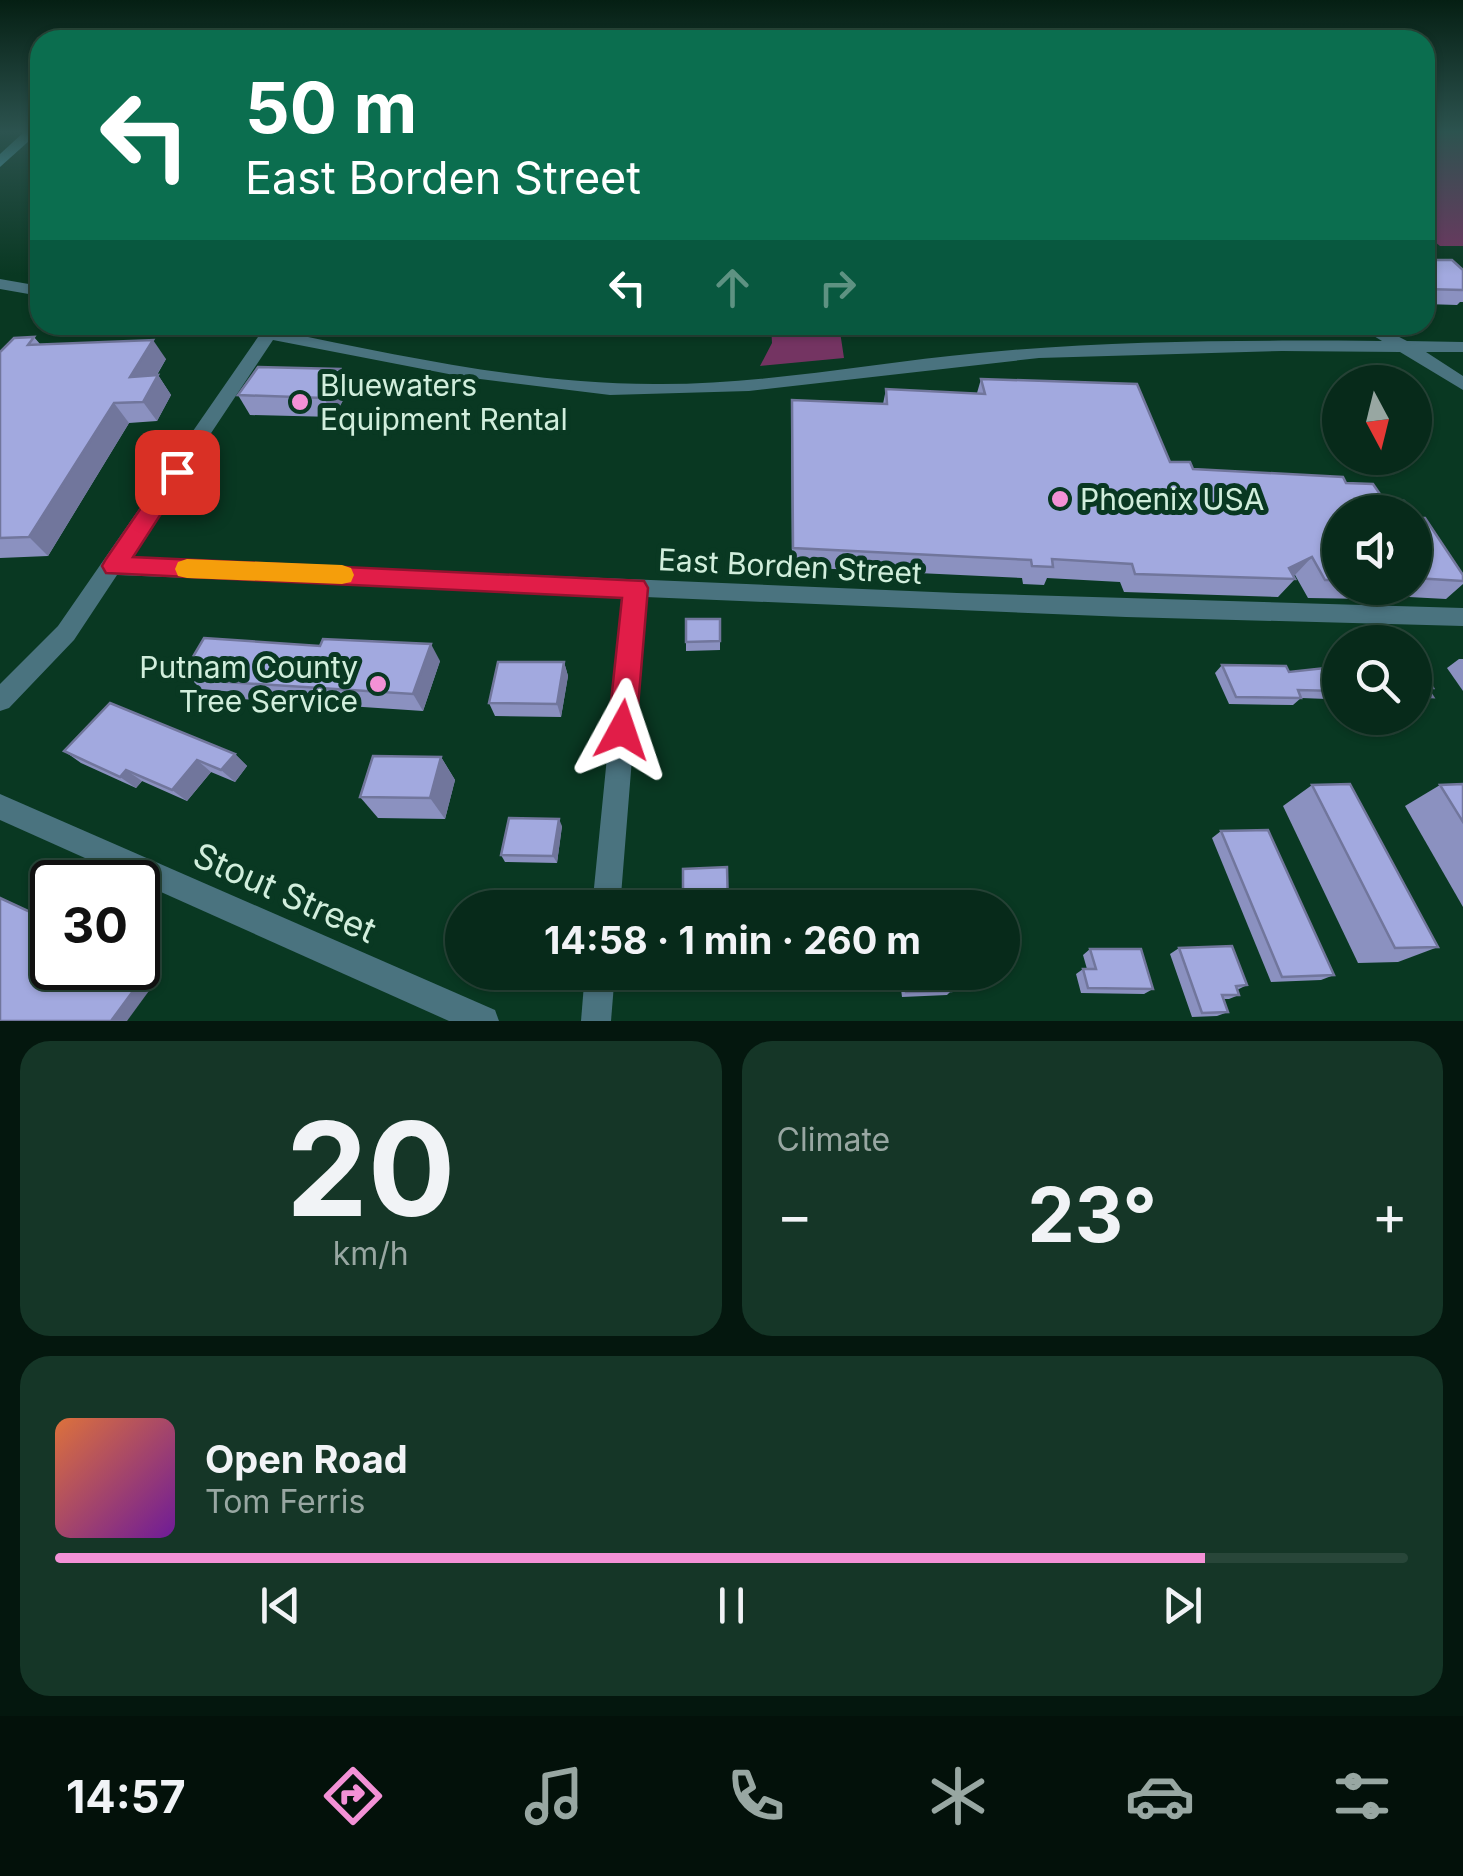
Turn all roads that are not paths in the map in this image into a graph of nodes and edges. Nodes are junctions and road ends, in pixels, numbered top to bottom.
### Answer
1 (0, 284) edge
2 (30, 289) edge
3 (269, 335) edge
4 (295, 335) edge
5 (1383, 335) edge
6 (1404, 346) junction
7 (1463, 347) edge
8 (1463, 384) edge
9 (114, 566) junction
10 (636, 588) junction
11 (1463, 617) edge
12 (0, 700) edge
13 (0, 806) edge
14 (608, 890) edge
15 (599, 990) edge
16 (484, 1021) edge
17 (596, 1021) edge

1 - 2 street
3 - 9 street
4 - 6 street
5 - 6 street
6 - 7 street
6 - 8 street
9 - 10 street, East Borden Street
9 - 12 street
10 - 11 street, East Borden Street
10 - 14 street
13 - 16 street, Stout Street
15 - 17 street

